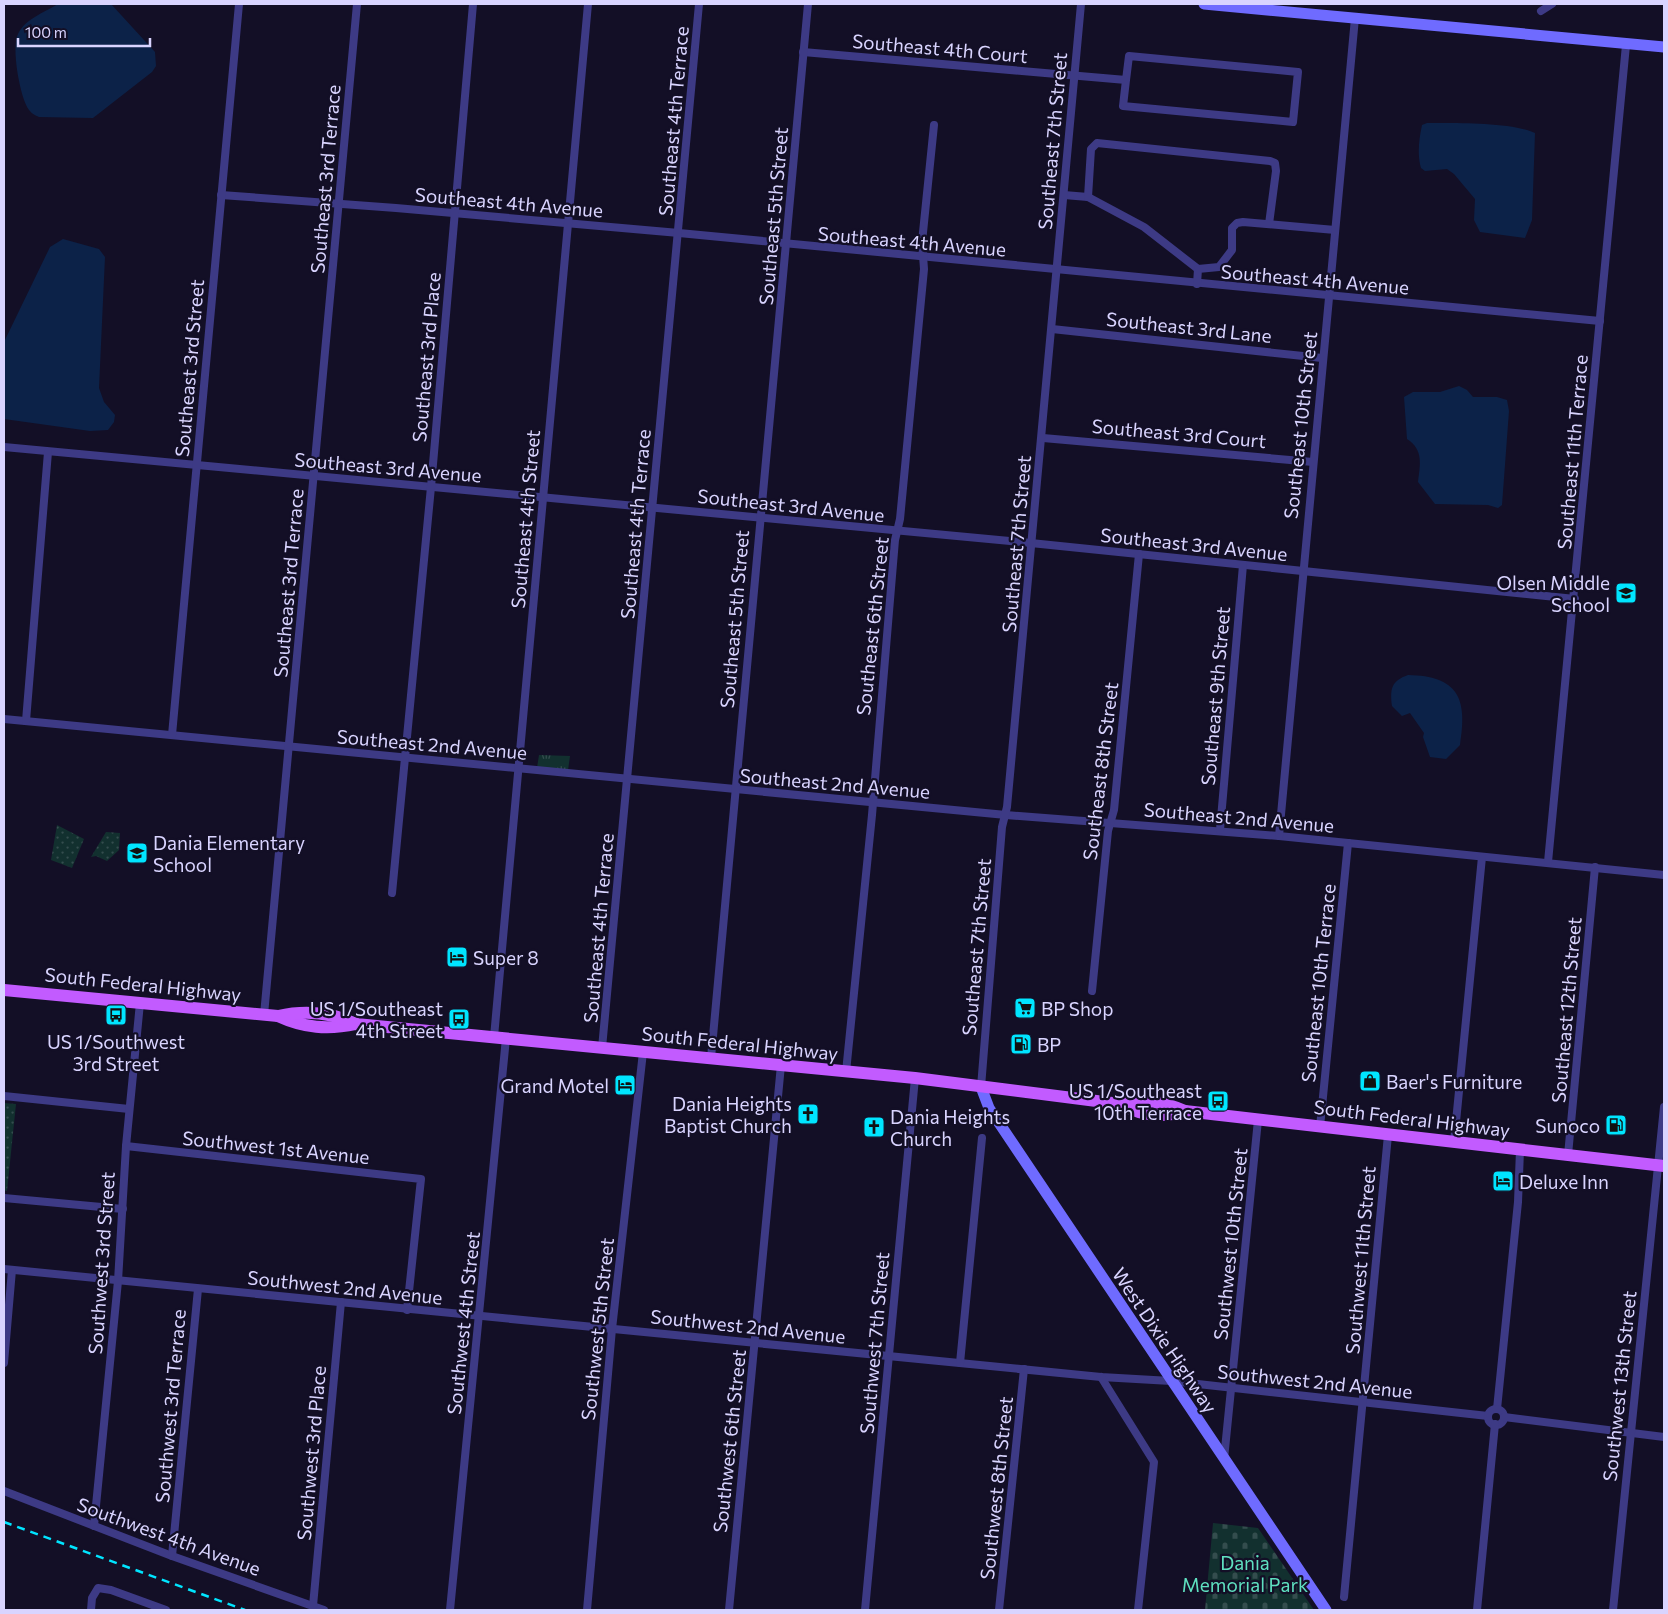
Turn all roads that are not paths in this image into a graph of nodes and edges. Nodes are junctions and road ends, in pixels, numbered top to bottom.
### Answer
1 (238, 4) edge
2 (357, 4) edge
3 (473, 4) edge
4 (588, 4) edge
5 (699, 4) edge
6 (808, 4) edge
7 (1080, 4) edge
8 (1204, 4) edge
9 (1552, 4) edge
10 (1306, 9) edge
11 (1541, 11) dead end
12 (1355, 18) junction
13 (1626, 44) junction
14 (1664, 47) edge
15 (804, 52) junction
16 (1074, 76) junction
17 (1126, 80) junction
18 (934, 125) dead end
19 (222, 195) junction
20 (1064, 195) junction
21 (1088, 197) junction
22 (339, 203) junction
23 (454, 214) junction
24 (1269, 224) junction
25 (568, 225) junction
26 (1336, 230) junction
27 (679, 233) junction
28 (787, 245) junction
29 (923, 258) junction
30 (1198, 269) junction
31 (1057, 271) junction
32 (1197, 284) junction
33 (1329, 297) junction
34 (1600, 321) junction
35 (1052, 329) junction
36 (1322, 358) junction
37 (1042, 438) junction
38 (4, 447) edge
39 (48, 452) junction
40 (1312, 462) junction
41 (197, 465) junction
42 (314, 478) junction
43 (431, 487) junction
44 (544, 496) junction
45 (653, 507) junction
46 (760, 518) junction
47 (897, 532) junction
48 (1032, 543) junction
49 (1139, 554) junction
50 (1243, 565) junction
51 (1302, 571) junction
52 (1575, 599) junction
53 (4, 719) edge
54 (26, 721) junction
55 (172, 735) junction
56 (289, 747) junction
57 (404, 758) junction
58 (519, 769) junction
59 (628, 779) junction
60 (735, 790) junction
61 (872, 802) junction
62 (1006, 815) junction
63 (1111, 822) junction
64 (1220, 830) junction
65 (1279, 836) junction
66 (1348, 843) junction
67 (1482, 857) junction
68 (1548, 862) junction
69 (1595, 867) junction
70 (1664, 875) edge
71 (392, 892) dead end
72 (4, 990) edge
73 (1092, 990) dead end
74 (140, 1003) junction
75 (264, 1015) junction
76 (500, 1038) junction
77 (602, 1048) junction
78 (643, 1052) junction
79 (710, 1058) junction
80 (781, 1065) junction
81 (846, 1072) junction
82 (915, 1078) junction
83 (981, 1087) junction
84 (4, 1096) edge
85 (1664, 1107) edge
86 (129, 1109) junction
87 (1258, 1120) junction
88 (1320, 1127) junction
89 (1388, 1135) junction
90 (982, 1139) dead end
91 (1454, 1142) junction
92 (126, 1146) junction
93 (1520, 1150) junction
94 (1568, 1155) junction
95 (1661, 1165) edge
96 (4, 1198) edge
97 (123, 1209) junction
98 (8, 1270) edge
99 (118, 1281) junction
100 (198, 1289) junction
101 (341, 1302) junction
102 (407, 1310) junction
103 (480, 1317) junction
104 (612, 1329) junction
105 (755, 1344) junction
106 (889, 1356) junction
107 (4, 1363) edge
108 (960, 1363) junction
109 (1024, 1369) junction
110 (1101, 1377) junction
111 (1172, 1381) junction
112 (1232, 1388) junction
113 (1363, 1403) junction
114 (1497, 1409) junction
115 (1488, 1416) junction
116 (1504, 1417) junction
117 (1495, 1424) junction
118 (1630, 1434) junction
119 (1664, 1437) edge
120 (1224, 1460) junction
121 (4, 1491) edge
122 (94, 1526) junction
123 (172, 1556) junction
124 (1344, 1597) dead end
125 (313, 1606) junction
126 (91, 1610) edge
127 (166, 1610) edge
128 (324, 1610) edge
129 (450, 1610) edge
130 (587, 1610) edge
131 (728, 1610) edge
132 (865, 1610) edge
133 (999, 1610) edge
134 (1138, 1610) edge
135 (1326, 1610) edge
136 (1477, 1610) edge
137 (1613, 1610) edge

1 - 19 street, Southeast 3rd Street
2 - 22 street, Southeast 3rd Terrace
3 - 23 street, Southeast 3rd Place
4 - 25 street, Southeast 4th Street
5 - 27 street, Southeast 4th Terrace
6 - 15 street, Southeast 5th Street
7 - 16 street, Southeast 7th Street
8 - 10 main road
9 - 11 street
10 - 12 main road
12 - 13 main road
12 - 26 street, Southeast 10th Street
13 - 14 main road
13 - 34 street, Southeast 11th Terrace
15 - 16 street, Southeast 4th Court
15 - 28 street, Southeast 5th Street
16 - 17 street, Southeast 4th Court
16 - 20 street, Southeast 7th Street
17 - 17 street
18 - 29 street, Southeast 6th Street
19 - 22 street, Southeast 4th Avenue
19 - 41 street, Southeast 3rd Street
20 - 21 street
20 - 31 street, Southeast 7th Street
21 - 24 street
21 - 30 street
22 - 23 street, Southeast 4th Avenue
22 - 42 street, Southeast 3rd Terrace
23 - 25 street, Southeast 4th Avenue
23 - 43 street, Southeast 3rd Place
24 - 26 street
24 - 30 street
25 - 27 street, Southeast 4th Avenue
25 - 44 street, Southeast 4th Street
26 - 33 street, Southeast 10th Street
27 - 28 street, Southeast 4th Avenue
27 - 45 street, Southeast 4th Terrace
28 - 29 street, Southeast 4th Avenue
28 - 46 street, Southeast 5th Street
29 - 31 street, Southeast 4th Avenue
29 - 47 street, Southeast 6th Street
30 - 32 street
31 - 32 street, Southeast 4th Avenue
31 - 35 street, Southeast 7th Street
32 - 33 street, Southeast 4th Avenue
33 - 34 street, Southeast 4th Avenue
33 - 36 street, Southeast 10th Street
34 - 52 street, Southeast 11th Terrace
35 - 36 street, Southeast 3rd Lane
35 - 37 street, Southeast 7th Street
36 - 40 street, Southeast 10th Street
37 - 40 street, Southeast 3rd Court
37 - 48 street, Southeast 7th Street
38 - 39 street, Southeast 3rd Avenue
39 - 41 street, Southeast 3rd Avenue
39 - 54 street
40 - 51 street, Southeast 10th Street
41 - 42 street, Southeast 3rd Avenue
41 - 55 street, Southeast 3rd Street
42 - 43 street, Southeast 3rd Avenue
42 - 56 street, Southeast 3rd Terrace
43 - 44 street, Southeast 3rd Avenue
43 - 57 street, Southeast 3rd Place
44 - 45 street, Southeast 3rd Avenue
44 - 58 street, Southeast 4th Street
45 - 46 street, Southeast 3rd Avenue
45 - 59 street, Southeast 4th Terrace
46 - 47 street, Southeast 3rd Avenue
46 - 60 street, Southeast 5th Street
47 - 48 street, Southeast 3rd Avenue
47 - 61 street, Southeast 6th Street
48 - 49 street, Southeast 3rd Avenue
48 - 62 street, Southeast 7th Street
49 - 50 street, Southeast 3rd Avenue
49 - 63 street, Southeast 8th Street
50 - 51 street, Southeast 3rd Avenue
50 - 64 street, Southeast 9th Street
51 - 52 street, Southeast 3rd Avenue
51 - 65 street, Southeast 10th Street
52 - 68 street, Southeast 11th Terrace
53 - 54 street, Southeast 2nd Avenue
54 - 55 street, Southeast 2nd Avenue
55 - 56 street, Southeast 2nd Avenue
56 - 57 street, Southeast 2nd Avenue
56 - 75 street, Southeast 3rd Terrace
57 - 58 street, Southeast 2nd Avenue
57 - 71 street, Southeast 3rd Place
58 - 59 street, Southeast 2nd Avenue
58 - 76 street, Southeast 4th Street
59 - 60 street, Southeast 2nd Avenue
59 - 77 street, Southeast 4th Terrace
60 - 61 street, Southeast 2nd Avenue
60 - 79 street, Southeast 5th Street
61 - 62 street, Southeast 2nd Avenue
61 - 81 street, Southeast 6th Street
62 - 63 street, Southeast 2nd Avenue
62 - 83 street, Southeast 7th Street
63 - 64 street, Southeast 2nd Avenue
63 - 73 street, Southeast 8th Street
64 - 65 street, Southeast 2nd Avenue
65 - 66 street, Southeast 2nd Avenue
66 - 67 street, Southeast 2nd Avenue
66 - 88 street, Southeast 10th Terrace
67 - 68 street, Southeast 2nd Avenue
67 - 91 street
68 - 69 street, Southeast 2nd Avenue
69 - 70 street, Southeast 2nd Avenue
69 - 94 street, Southeast 12th Street
72 - 74 main road, South Federal Highway
74 - 75 main road, South Federal Highway
74 - 86 street, Southwest 3rd Street
75 - 76 main road, South Federal Highway
76 - 77 main road, South Federal Highway
76 - 103 street, Southwest 4th Street
77 - 78 main road, South Federal Highway
78 - 79 main road, South Federal Highway
78 - 104 street, Southwest 5th Street
79 - 80 main road, South Federal Highway
80 - 81 main road, South Federal Highway
80 - 105 street, Southwest 6th Street
81 - 82 main road, South Federal Highway
82 - 83 main road, South Federal Highway
82 - 106 street, Southwest 7th Street
83 - 87 main road, South Federal Highway
83 - 111 main road, West Dixie Highway
84 - 86 street
85 - 95 street, Southwest 13th Street
86 - 92 street, Southwest 3rd Street
87 - 88 main road, South Federal Highway
87 - 112 street, Southwest 10th Street
88 - 89 main road, South Federal Highway
89 - 91 main road, South Federal Highway
89 - 113 street, Southwest 11th Street
90 - 108 street
91 - 93 main road, South Federal Highway
92 - 97 street, Southwest 3rd Street
92 - 102 street, Southwest 1st Avenue
93 - 94 main road, South Federal Highway
93 - 114 street
94 - 95 main road, South Federal Highway
95 - 118 street, Southwest 13th Street
96 - 97 street
97 - 99 street, Southwest 3rd Street
98 - 99 street, Southwest 2nd Avenue
98 - 107 street
99 - 100 street, Southwest 2nd Avenue
99 - 122 street, Southwest 3rd Street
100 - 101 street, Southwest 2nd Avenue
100 - 123 street, Southwest 3rd Terrace
101 - 102 street, Southwest 2nd Avenue
101 - 125 street, Southwest 3rd Place
102 - 103 street, Southwest 2nd Avenue
103 - 104 street, Southwest 2nd Avenue
103 - 129 street, Southwest 4th Street
104 - 105 street, Southwest 2nd Avenue
104 - 130 street, Southwest 5th Street
105 - 106 street, Southwest 2nd Avenue
105 - 131 street, Southwest 6th Street
106 - 108 street, Southwest 2nd Avenue
106 - 132 street, Southwest 7th Street
108 - 109 street, Southwest 2nd Avenue
109 - 110 street, Southwest 2nd Avenue
109 - 133 street, Southwest 8th Street
110 - 111 street, Southwest 2nd Avenue
110 - 134 street
111 - 112 street, Southwest 2nd Avenue
111 - 120 main road, West Dixie Highway
112 - 113 street, Southwest 2nd Avenue
112 - 120 street, Southwest 10th Street
113 - 115 street, Southwest 2nd Avenue
113 - 124 street, Southwest 11th Street
114 - 115 street
114 - 116 street
115 - 117 street
116 - 117 street
116 - 118 street
117 - 136 street
118 - 119 street
118 - 137 street, Southwest 13th Street
120 - 135 main road, West Dixie Highway
121 - 122 street, Southwest 4th Avenue
122 - 123 street, Southwest 4th Avenue
123 - 125 street, Southwest 4th Avenue
125 - 128 street, Southwest 4th Avenue
126 - 127 street

